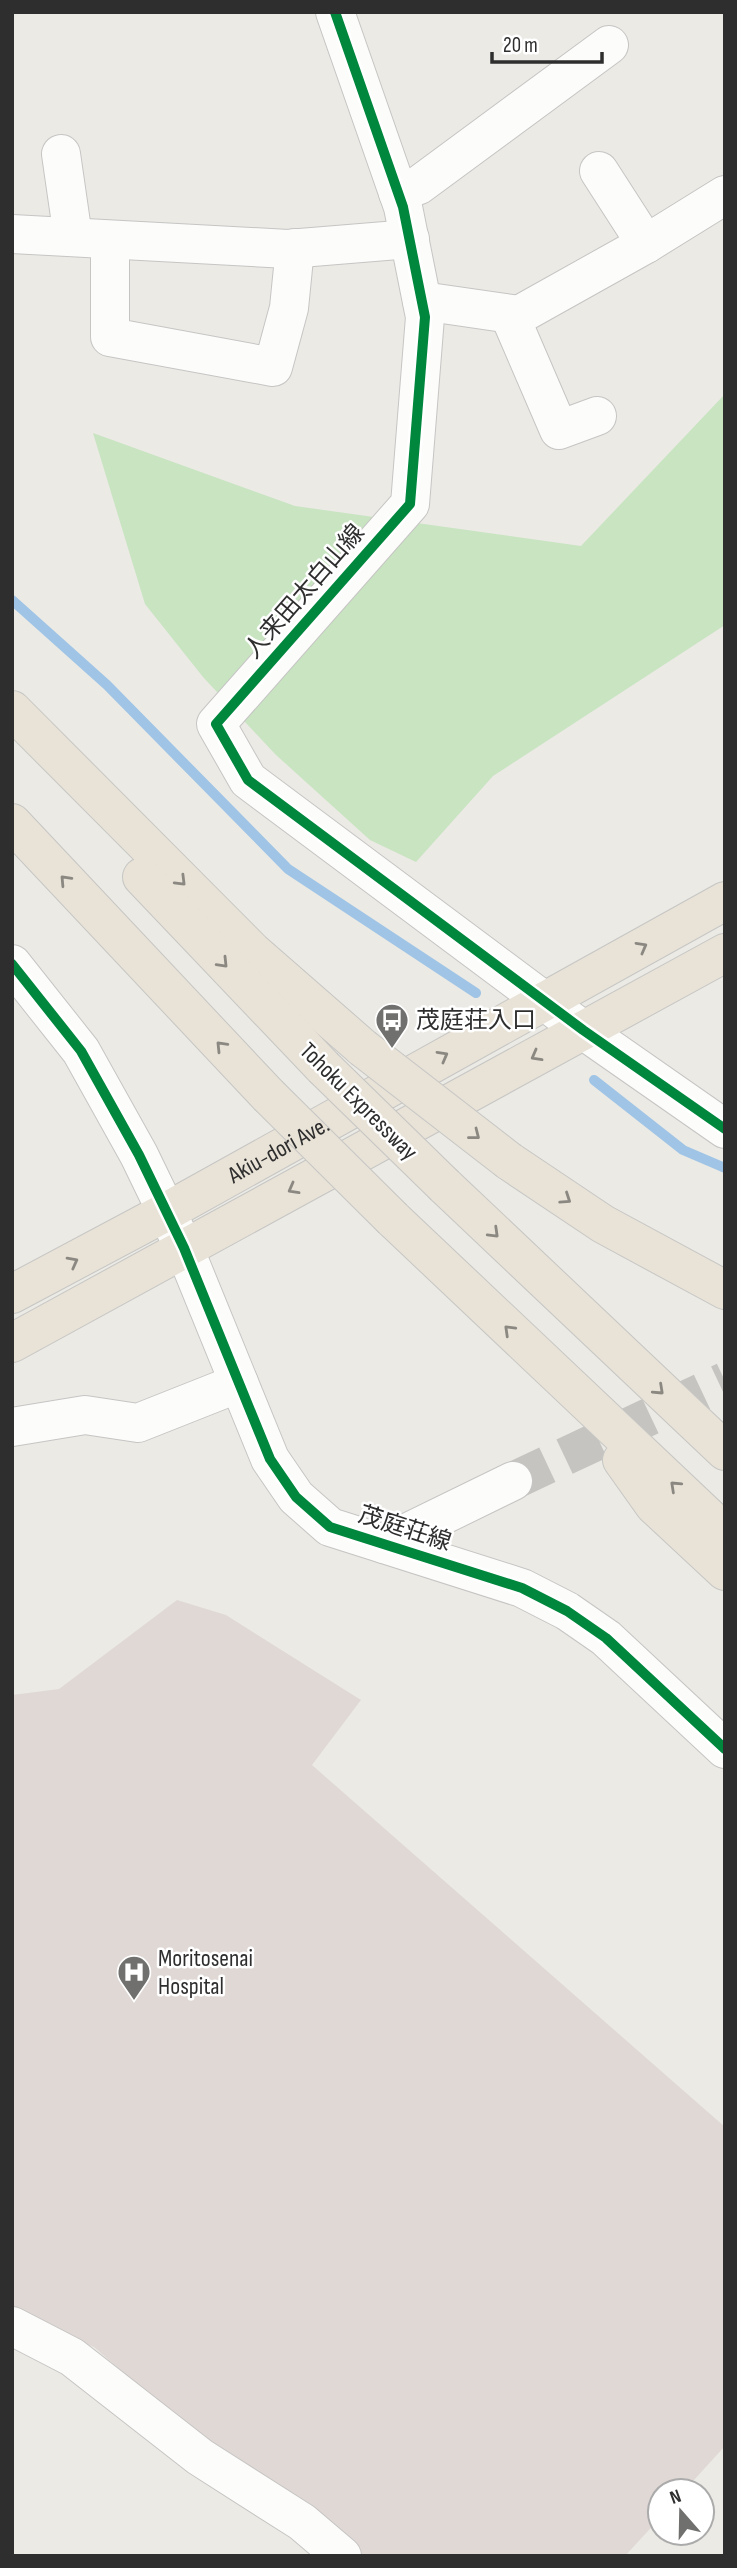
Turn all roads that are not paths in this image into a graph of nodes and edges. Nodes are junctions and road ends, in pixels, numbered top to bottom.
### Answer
1 (335, 12) edge
2 (610, 45) dead end
3 (61, 154) dead end
4 (599, 171) dead end
5 (398, 193) junction
6 (725, 195) edge
7 (12, 234) edge
8 (92, 239) junction
9 (410, 239) junction
10 (646, 244) junction
11 (295, 248) junction
12 (422, 301) junction
13 (509, 314) junction
14 (597, 416) dead end
15 (12, 710) edge
16 (12, 732) edge
17 (12, 823) edge
18 (725, 901) edge
19 (725, 953) edge
20 (12, 964) edge
21 (544, 1000) junction
22 (583, 1030) junction
23 (725, 1129) edge
24 (166, 1212) junction
25 (184, 1248) junction
26 (725, 1290) edge
27 (12, 1294) edge
28 (12, 1343) edge
29 (239, 1383) junction
30 (571, 1389) junction
31 (12, 1427) edge
32 (725, 1451) edge
33 (513, 1482) tunnel mouth
34 (725, 1533) edge
35 (384, 1544) junction
36 (725, 1571) edge
37 (725, 1749) edge
38 (12, 2326) edge
39 (342, 2556) edge

1 - 5 street, 人来田太白山線
2 - 5 street
3 - 8 street
4 - 10 street
5 - 9 street, 人来田太白山線
6 - 10 street
7 - 8 street
8 - 11 street
8 - 11 street
9 - 11 street
9 - 12 street, 人来田太白山線
10 - 13 street
12 - 13 street
12 - 21 street, 人来田太白山線
13 - 14 street
15 -> 26 highway, bridge
16 -> 32 highway, Tohoku Expressway, bridge
30 -> 17 highway, bridge
21 -> 18 highway, Akiu-dori Ave.
19 - 22 highway, Akiu-dori Ave.
20 - 24 street, 茂庭荘線
21 - 22 street, 人来田太白山線
24 -> 21 highway, Akiu-dori Ave.
22 - 23 street, 人来田太白山線
22 -> 25 highway, Akiu-dori Ave.
24 - 25 street, 茂庭荘線
27 -> 24 highway, Akiu-dori Ave.
25 - 28 highway, Akiu-dori Ave.
25 - 29 street, 茂庭荘線
29 - 31 street
29 - 35 street, 茂庭荘線
34 -> 30 highway
30 - 36 highway
33 - 35 street
35 - 37 street, 茂庭荘線
38 - 39 street

